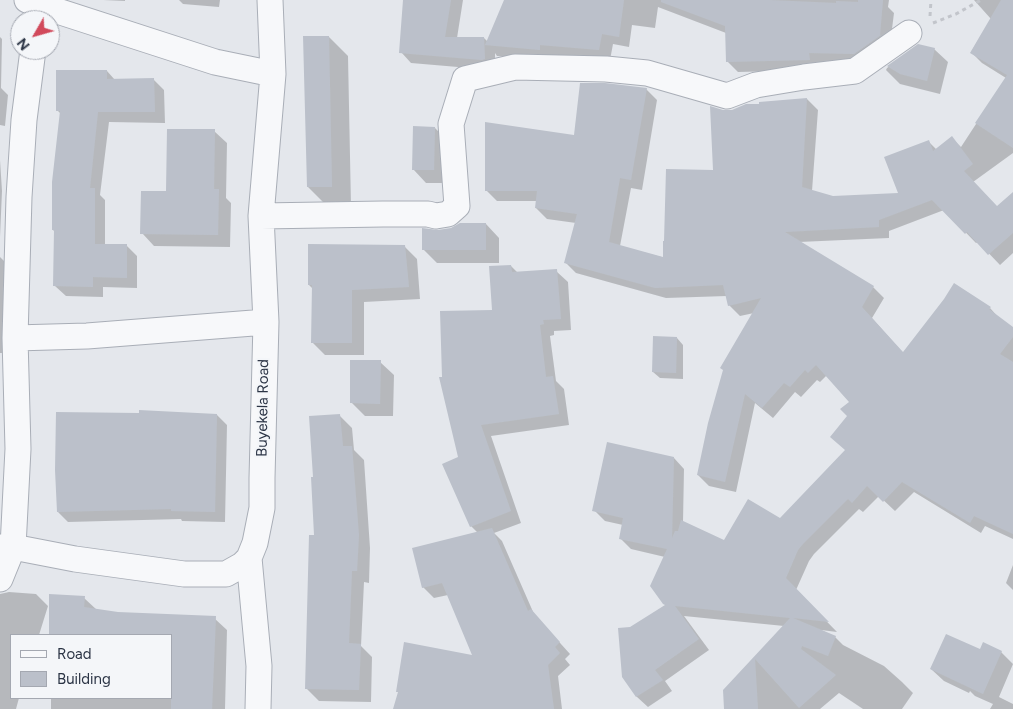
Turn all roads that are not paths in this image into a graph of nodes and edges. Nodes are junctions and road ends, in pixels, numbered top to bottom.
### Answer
1 (270, 0) edge
2 (35, 6) edge
3 (909, 33) dead end
4 (32, 60) edge
5 (273, 74) junction
6 (261, 216) junction
7 (266, 322) junction
8 (15, 338) junction
9 (6, 547) edge
10 (249, 558) junction
11 (0, 579) edge
12 (258, 709) edge

1 - 5 street, Buyekela Road
2 - 5 street
3 - 6 street
4 - 8 street
5 - 6 street, Buyekela Road
6 - 7 street, Buyekela Road
7 - 8 street
7 - 10 street, Buyekela Road
8 - 9 street
9 - 10 street
9 - 11 street
10 - 12 street

